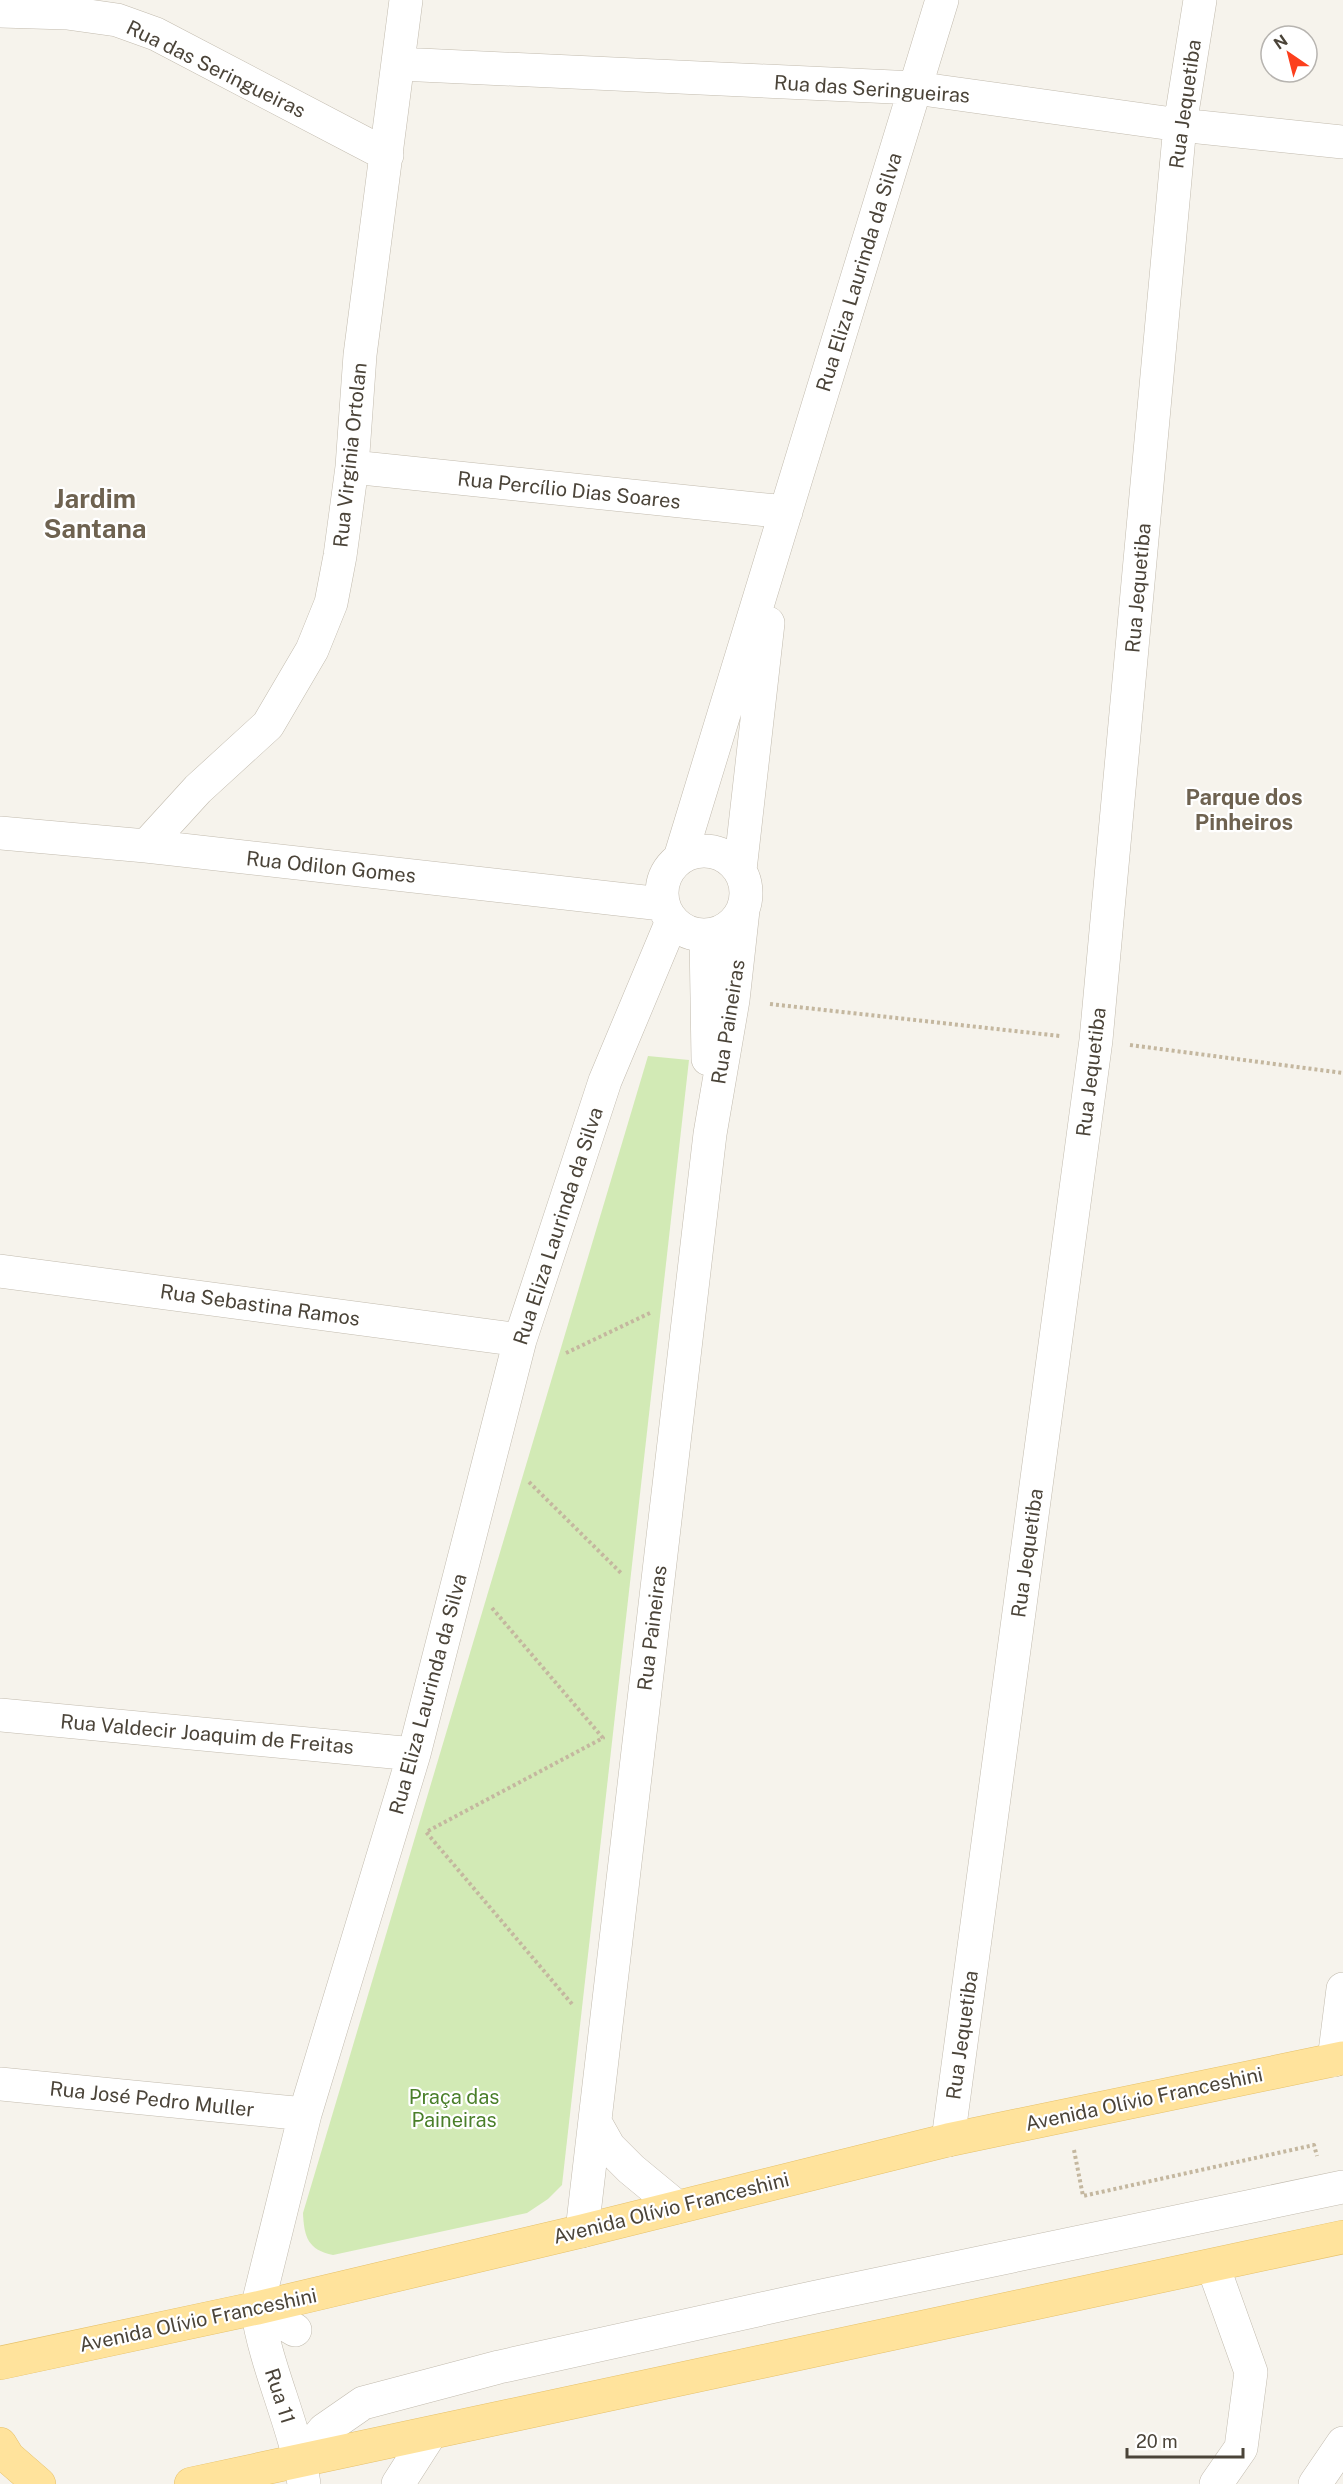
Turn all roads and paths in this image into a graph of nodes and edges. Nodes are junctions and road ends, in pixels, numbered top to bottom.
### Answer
1 (406, 0) edge
2 (942, 0) edge
3 (1200, 0) edge
4 (0, 11) edge
5 (399, 64) junction
6 (915, 88) junction
7 (1180, 125) junction
8 (1343, 142) edge
9 (387, 155) junction
10 (352, 467) junction
11 (786, 512) junction
12 (777, 544) junction
13 (0, 833) edge
14 (146, 846) junction
15 (680, 858) junction
16 (740, 870) junction
17 (743, 910) junction
18 (684, 924) junction
19 (733, 1000) junction
20 (1096, 1040) junction
21 (1343, 1073) edge
22 (710, 1134) junction
23 (0, 1271) edge
24 (654, 1311) dead end
25 (520, 1340) junction
26 (566, 1353) dead end
27 (529, 1482) dead end
28 (622, 1575) dead end
29 (492, 1608) dead end
30 (0, 1715) edge
31 (414, 1754) junction
32 (1343, 1989) edge
33 (577, 2009) dead end
34 (1339, 2059) edge
35 (0, 2084) edge
36 (305, 2114) junction
37 (1068, 2115) junction
38 (595, 2122) junction
39 (948, 2140) junction
40 (1334, 2189) edge
41 (677, 2207) junction
42 (582, 2231) junction
43 (1343, 2237) edge
44 (1214, 2266) junction
45 (257, 2308) junction
46 (295, 2330) dead end
47 (1, 2366) edge
48 (430, 2434) junction
49 (1343, 2443) edge
50 (0, 2444) edge
51 (302, 2472) edge
52 (39, 2484) edge
53 (191, 2484) edge
54 (398, 2484) edge
55 (1216, 2484) edge
56 (1316, 2484) edge

1 - 5 street, Rua Virginia Ortolan
2 - 6 street, Rua Eliza Laurinda da Silva
3 - 7 street, Rua Jequetiba
4 - 9 street, Rua das Seringueiras
5 - 6 street, Rua das Seringueiras
5 - 9 street, Rua Virginia Ortolan
6 - 7 street, Rua das Seringueiras
6 - 11 street, Rua Eliza Laurinda da Silva
7 - 8 street, Rua das Seringueiras
7 - 20 street, Rua Jequetiba
9 - 10 street, Rua Virginia Ortolan
10 - 11 street, Rua Percílio Dias Soares
10 - 14 street, Rua Virginia Ortolan
11 - 12 street, Rua Eliza Laurinda da Silva
12 - 15 street, Rua Eliza Laurinda da Silva
12 - 16 street, Rua Eliza Laurinda da Silva
13 - 14 street, Rua Odilon Gomes
14 - 18 street, Rua Odilon Gomes
15 - 16 street
15 - 18 street
16 - 17 street
17 - 18 street
17 - 19 street, Rua Paineiras
18 - 22 street, Rua Paineiras
18 - 25 street, Rua Eliza Laurinda da Silva
19 - 20 path
19 - 22 street, Rua Paineiras
20 - 21 path
20 - 39 street, Rua Jequetiba
22 - 38 street, Rua Paineiras
23 - 25 street, Rua Sebastina Ramos
24 - 26 path
25 - 31 street, Rua Eliza Laurinda da Silva
27 - 28 path
29 - 33 path
30 - 31 street, Rua Valdecir Joaquim de Freitas
31 - 36 street, Rua Eliza Laurinda da Silva
32 - 34 street
34 - 37 main road, Avenida Olívio Franceshini
35 - 36 street, Rua José Pedro Muller
36 - 45 street, Rua Eliza Laurinda da Silva
37 - 39 main road, Avenida Olívio Franceshini
37 - 40 path
38 - 41 street
38 - 42 street, Rua Paineiras
39 - 41 main road, Avenida Olívio Franceshini
40 - 51 street
41 - 42 main road, Avenida Olívio Franceshini
42 - 45 main road, Avenida Olívio Franceshini
43 - 44 main road
44 - 48 main road
44 - 55 street
45 - 46 street
45 - 47 main road, Avenida Olívio Franceshini
45 - 51 street, Rua 11
48 - 51 main road
48 - 54 street
49 - 56 street
50 - 52 main road
51 - 53 main road

